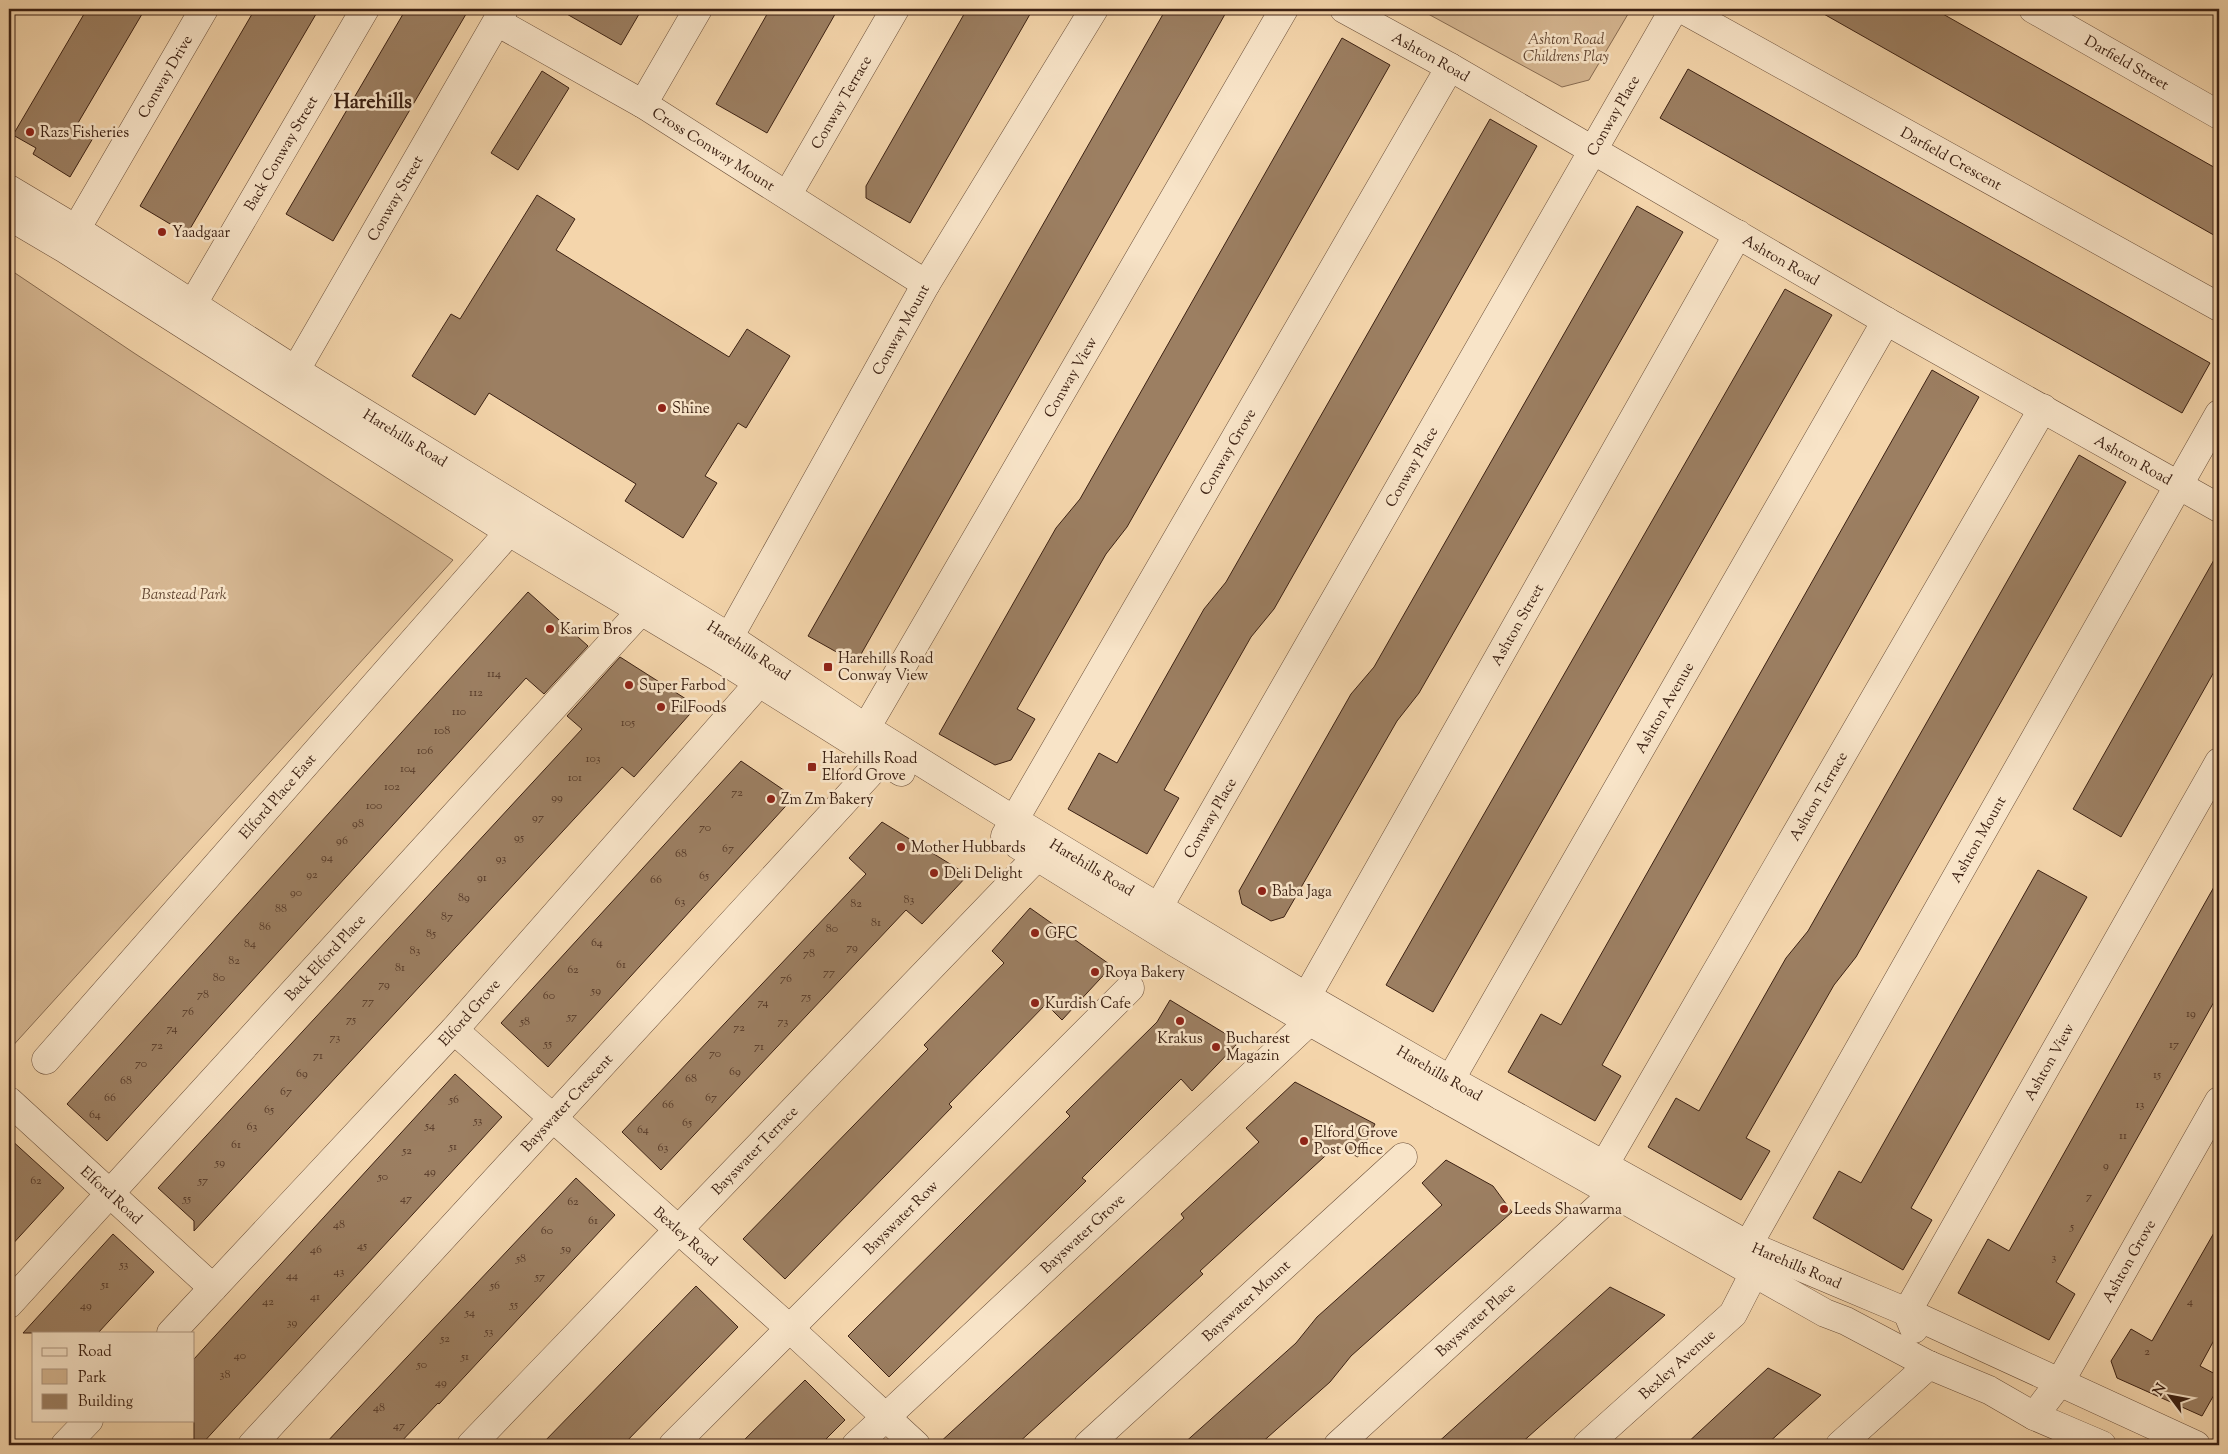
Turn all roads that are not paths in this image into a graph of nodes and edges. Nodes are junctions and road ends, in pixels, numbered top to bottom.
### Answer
1 (204, 9) edge
2 (365, 9) edge
3 (698, 9) edge
4 (895, 9) edge
5 (1094, 9) edge
6 (1284, 9) edge
7 (1344, 9) edge
8 (1674, 9) edge
9 (1682, 9) edge
10 (2033, 9) edge
11 (500, 15) edge
12 (1450, 67) junction
13 (643, 104) junction
14 (2219, 115) edge
15 (1594, 150) junction
16 (9, 189) edge
17 (788, 194) junction
18 (9, 216) edge
19 (1738, 234) junction
20 (71, 239) junction
21 (926, 284) junction
22 (2219, 307) edge
23 (187, 313) junction
24 (1886, 321) junction
25 (290, 379) junction
26 (2043, 408) junction
27 (2219, 414) edge
28 (2179, 485) junction
29 (2219, 508) edge
30 (509, 532) junction
31 (640, 612) junction
32 (724, 647) junction
33 (758, 684) junction
34 (861, 736) junction
35 (882, 760) junction
36 (2219, 762) edge
37 (1009, 828) junction
38 (1038, 857) junction
39 (1153, 916) junction
40 (1130, 988) dead end
41 (1304, 1011) junction
42 (454, 1030) junction
43 (46, 1060) dead end
44 (1446, 1088) junction
45 (9, 1100) edge
46 (2219, 1101) edge
47 (553, 1117) junction
48 (1403, 1157) dead end
49 (1604, 1181) junction
50 (109, 1193) junction
51 (678, 1230) junction
52 (1746, 1260) junction
53 (213, 1288) junction
54 (9, 1304) edge
55 (1907, 1312) junction
56 (789, 1328) junction
57 (172, 1332) edge
58 (1929, 1364) junction
59 (2060, 1382) junction
60 (885, 1416) junction
61 (2034, 1416) junction
62 (87, 1422) edge
63 (65, 1445) edge
64 (252, 1445) edge
65 (471, 1445) edge
66 (673, 1445) edge
67 (856, 1445) edge
68 (916, 1445) edge
69 (1088, 1445) edge
70 (1338, 1445) edge
71 (1587, 1445) edge
72 (1840, 1445) edge
73 (2100, 1445) edge
74 (2196, 1445) edge

1 - 20 street, Conway Drive
2 - 23 street, Back Conway Street
3 - 13 street
4 - 17 street, Conway Terrace
5 - 21 street, Conway Mount
6 - 34 street, Conway View
7 - 12 street, Ashton Road
8 - 15 street, Conway Place
9 - 22 street, Darfield Crescent
10 - 14 street, Darfield Street
11 - 13 street, Cross Conway Mount
11 - 25 street, Conway Street
12 - 15 street, Ashton Road
12 - 37 street, Conway Grove
13 - 17 street, Cross Conway Mount
15 - 19 street, Ashton Road
15 - 39 street, Conway Place
16 - 20 street, Harehills Road
17 - 21 street, Cross Conway Mount
18 - 20 street, Harehills Road
19 - 24 street, Ashton Road
19 - 41 street, Ashton Street
20 - 23 street, Harehills Road
21 - 32 street, Conway Mount
23 - 25 street, Harehills Road
24 - 26 street, Ashton Road
24 - 44 street, Ashton Avenue
25 - 30 street, Harehills Road
25 - 32 street, Harehills Road
26 - 28 street, Ashton Road
26 - 49 street, Ashton Terrace
27 - 28 street, Ashton Mount
28 - 29 street, Ashton Road
28 - 52 street, Ashton Mount
30 - 31 street, Harehills Road
30 - 43 street, Elford Place East
31 - 32 street, Harehills Road
31 - 50 street, Back Elford Place
32 - 33 street, Harehills Road
32 - 34 street, Harehills Road
33 - 34 street, Harehills Road
33 - 42 street, Elford Grove
34 - 35 street, Harehills Road
34 - 37 street, Harehills Road
35 - 37 street, Harehills Road
35 - 47 street, Bayswater Crescent
36 - 55 street, Ashton View
37 - 38 street, Harehills Road
37 - 39 street, Harehills Road
38 - 39 street, Harehills Road
38 - 51 street, Bayswater Terrace
39 - 41 street, Harehills Road
40 - 56 street, Bayswater Row
41 - 44 street, Harehills Road
41 - 60 street, Bayswater Grove
42 - 47 street, Bexley Road
42 - 53 street, Elford Grove
44 - 49 street, Harehills Road
45 - 50 street, Elford Road
46 - 59 street, Ashton Grove
47 - 51 street, Bexley Road
47 - 64 street, Bayswater Crescent
48 - 69 street, Bayswater Mount
49 - 52 street, Harehills Road
49 - 70 street, Bayswater Place
50 - 53 street, Elford Road
50 - 54 street, Back Elford Place
51 - 56 street, Bexley Road
51 - 65 street, Bayswater Terrace
52 - 55 street, Harehills Road
52 - 58 street, Harehills Road
52 - 71 street, Bexley Avenue
53 - 57 street, Elford Grove
55 - 58 street
55 - 59 street, Harehills Road
56 - 60 street, Bexley Road
56 - 66 street, Bayswater Row
58 - 61 street, Harehills Road
58 - 72 street
59 - 61 street, Ashton Grove
59 - 74 street, Harehills Road
60 - 67 street, Bayswater Grove
60 - 68 street, Bexley Road
61 - 73 street, Harehills Road
62 - 63 street

